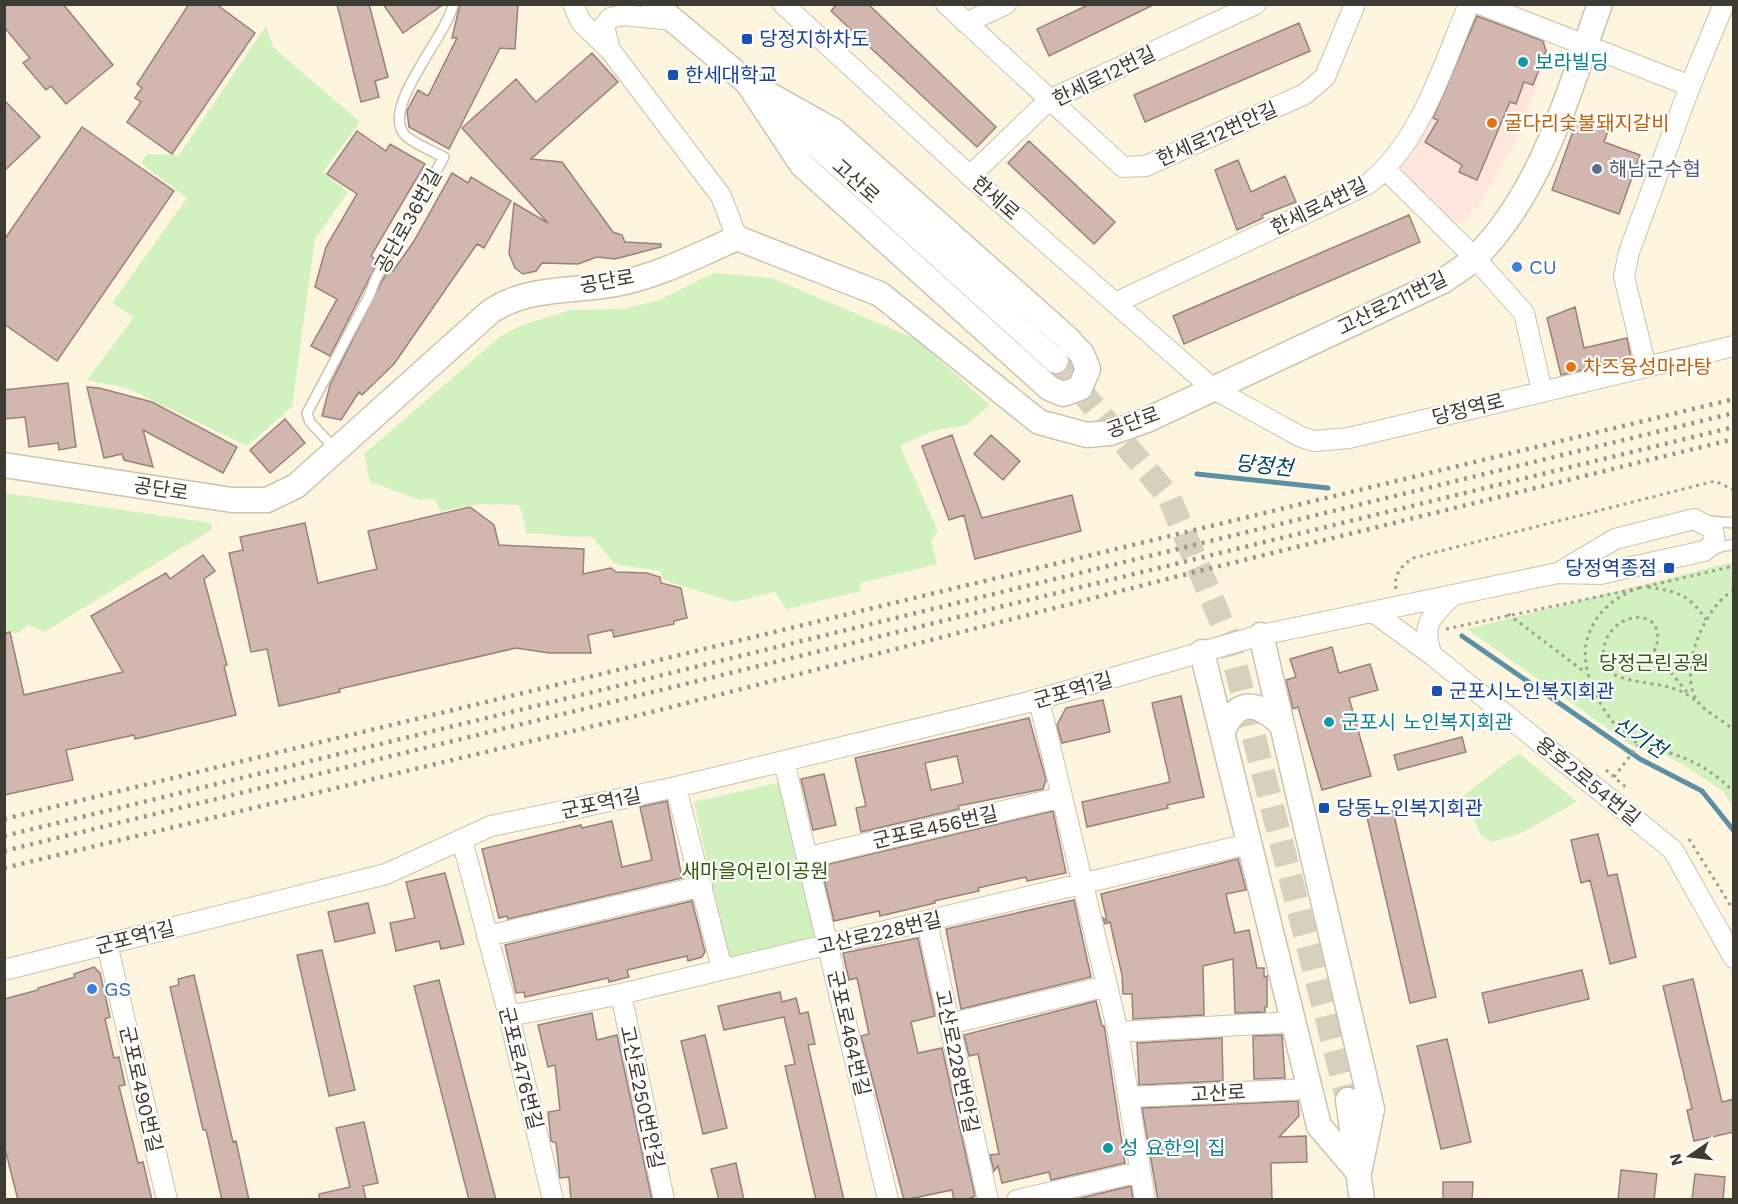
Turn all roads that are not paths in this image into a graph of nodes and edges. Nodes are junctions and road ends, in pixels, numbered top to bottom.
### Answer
1 (453, 4) edge
2 (573, 4) edge
3 (654, 4) edge
4 (783, 4) edge
5 (946, 4) edge
6 (1006, 4) edge
7 (1256, 4) edge
8 (1354, 4) edge
9 (1469, 4) edge
10 (1480, 4) edge
11 (1600, 4) edge
12 (1724, 4) edge
13 (672, 20) junction
14 (966, 23) junction
15 (1586, 44) junction
16 (610, 50) junction
17 (747, 82) junction
18 (1690, 87) junction
19 (1049, 100) junction
20 (1386, 170) junction
21 (970, 176) junction
22 (737, 238) junction
23 (1475, 258) junction
24 (1115, 303) junction
25 (1734, 346) edge
26 (1056, 361) tunnel mouth
27 (1646, 367) junction
28 (1212, 388) junction
29 (1542, 391) junction
30 (336, 450) junction
31 (4, 465) edge
32 (1694, 519) junction
33 (1734, 523) edge
34 (1734, 544) edge
35 (1704, 551) junction
36 (1558, 573) junction
37 (1454, 594) junction
38 (1373, 612) junction
39 (1261, 635) junction
40 (1202, 652) junction
41 (1432, 655) junction
42 (1039, 700) junction
43 (1282, 725) junction
44 (1222, 734) junction
45 (784, 761) junction
46 (676, 787) junction
47 (1062, 797) junction
48 (462, 840) junction
49 (1248, 844) junction
50 (808, 858) junction
51 (1083, 883) junction
52 (702, 886) junction
53 (927, 922) junction
54 (486, 936) junction
55 (107, 944) junction
56 (829, 945) junction
57 (1734, 958) edge
58 (722, 969) junction
59 (4, 970) edge
60 (1107, 986) junction
61 (621, 994) junction
62 (509, 1016) junction
63 (1292, 1022) junction
64 (949, 1024) junction
65 (1118, 1032) junction
66 (1309, 1089) junction
67 (1128, 1097) junction
68 (1348, 1100) tunnel mouth
69 (1140, 1172) junction
70 (1359, 1173) junction
71 (167, 1200) edge
72 (553, 1200) edge
73 (664, 1200) edge
74 (888, 1200) edge
75 (988, 1200) edge
76 (1017, 1200) edge
77 (1145, 1200) edge
78 (1362, 1200) edge

1 - 30 lane, 공단로36번길
2 - 16 street
3 - 13 street, 고산로
4 - 21 street, 한세로
5 - 14 street, 한세로12번안길
6 - 14 street
7 - 19 street, 한세로12번길
8 - 19 street, 한세로12번안길
9 - 20 street, 한세로4번길
10 - 15 street
11 - 15 street, 고산로211번길
12 - 18 street
13 - 16 street
13 - 17 street, 고산로
14 - 19 street, 한세로12번안길
15 - 18 street
15 - 23 street, 고산로211번길
16 - 22 street
17 - 17 street
17 - 26 street, 고산로
18 - 27 street
19 - 21 street, 한세로12번길
20 - 23 street
20 - 24 street, 한세로4번길
21 - 24 street, 한세로
22 - 28 street, 공단로
22 - 30 street, 공단로
23 - 28 street, 고산로211번길
23 - 29 street
24 - 28 street, 한세로
25 - 27 street, 당정역로
27 - 29 street, 당정역로
28 - 29 street, 당정역로
30 - 31 street, 공단로
32 - 33 lane
32 - 35 street
32 - 36 street
34 - 35 lane
35 - 36 street
36 - 37 street
37 - 38 street
37 - 41 street
38 - 39 street
38 - 41 street, 용호2로54번길
39 - 40 street
39 - 43 street
40 - 42 street, 군포역1길
40 - 44 street
41 - 57 street, 용호2로54번길
42 - 45 street, 군포역1길
42 - 47 street
43 - 44 street
43 - 70 street
44 - 49 street
45 - 46 street, 군포역1길
45 - 50 street, 군포로464번길
46 - 48 street, 군포역1길
46 - 52 street
47 - 50 street, 군포로456번길
47 - 51 street
48 - 54 street, 군포로476번길
48 - 55 street, 군포역1길
49 - 51 street, 고산로228번길
49 - 63 street
50 - 56 street, 군포로464번길
51 - 53 street, 고산로228번길
51 - 60 street
52 - 54 street
52 - 58 street
53 - 56 street, 고산로228번길
53 - 64 street, 고산로228번안길
54 - 62 street, 군포로476번길
55 - 59 street, 군포역1길
55 - 71 street, 군포로490번길
56 - 58 street, 고산로228번길
56 - 74 street, 군포로464번길
58 - 61 street, 고산로228번길
60 - 64 street
60 - 65 street
61 - 62 street, 고산로228번길
61 - 73 street, 고산로250번안길
62 - 72 street, 군포로476번길
63 - 65 street
63 - 66 street
64 - 75 street, 고산로228번안길
65 - 67 street
66 - 67 street, 고산로
66 - 70 street
67 - 69 street
68 - 70 street
69 - 76 street
69 - 77 street
70 - 78 street

